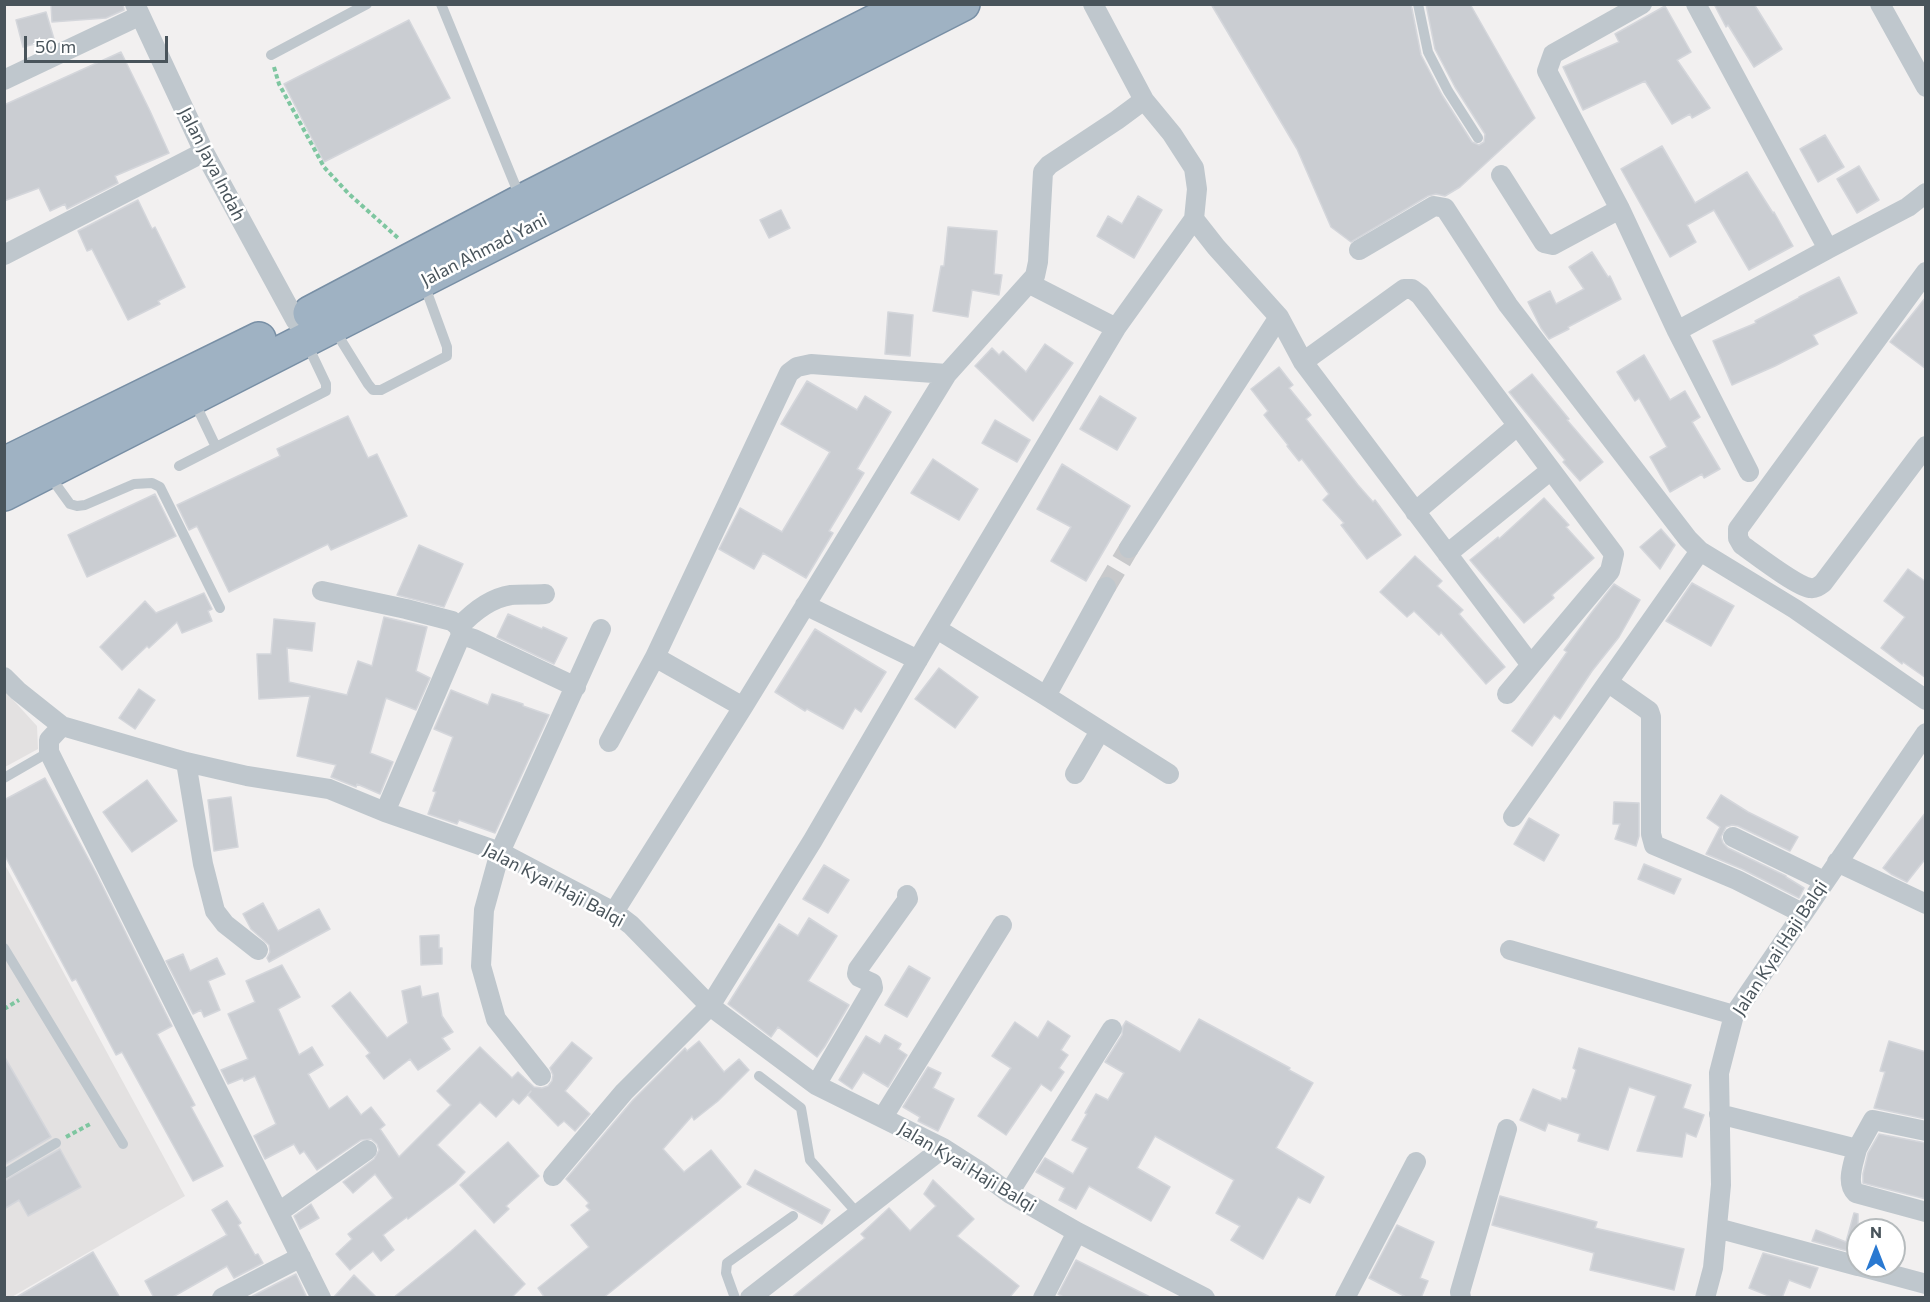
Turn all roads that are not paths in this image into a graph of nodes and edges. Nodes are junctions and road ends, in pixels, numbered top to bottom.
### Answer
1 (367, 4) edge
2 (441, 4) edge
3 (963, 4) edge
4 (1093, 4) edge
5 (1418, 4) edge
6 (1642, 4) edge
7 (1696, 4) edge
8 (1880, 4) edge
9 (137, 10) edge
10 (915, 12) edge
11 (271, 55) road end
12 (6, 74) edge
13 (1926, 87) edge
14 (1144, 100) junction
15 (1478, 138) dead end
16 (204, 152) junction
17 (1501, 174) dead end
18 (1926, 193) edge
19 (522, 201) junction
20 (1620, 209) junction
21 (1194, 219) junction
22 (1828, 249) junction
23 (1359, 250) dead end
24 (4, 255) edge
25 (420, 268) junction
26 (1926, 272) edge
27 (1030, 284) junction
28 (1279, 317) junction
29 (1116, 328) junction
30 (311, 329) junction
31 (1677, 331) junction
32 (1303, 363) junction
33 (947, 374) junction
34 (192, 398) junction
35 (1517, 426) junction
36 (1926, 446) edge
37 (216, 447) junction
38 (4, 464) edge
39 (179, 466) dead end
40 (1551, 470) junction
41 (47, 472) junction
42 (1749, 472) dead end
43 (4, 494) edge
44 (1415, 512) junction
45 (1129, 548) tunnel mouth
46 (1700, 551) junction
47 (1447, 554) junction
48 (1106, 587) tunnel mouth
49 (322, 591) dead end
50 (545, 594) dead end
51 (805, 605) junction
52 (220, 608) dead end
53 (602, 629) dead end
54 (937, 629) junction
55 (460, 631) junction
56 (655, 657) junction
57 (918, 660) junction
58 (1531, 665) junction
59 (4, 677) edge
60 (1609, 683) junction
61 (576, 687) junction
62 (1507, 694) dead end
63 (1046, 696) junction
64 (1926, 699) edge
65 (743, 707) junction
66 (62, 726) junction
67 (1100, 730) junction
68 (1926, 733) edge
69 (609, 742) dead end
70 (49, 752) junction
71 (186, 762) junction
72 (1075, 774) dead end
73 (1169, 774) dead end
74 (4, 778) edge
75 (385, 812) junction
76 (1513, 817) dead end
77 (1732, 837) dead end
78 (500, 852) junction
79 (1837, 862) junction
80 (1824, 881) junction
81 (907, 895) dead end
82 (1926, 904) edge
83 (614, 912) junction
84 (1802, 913) junction
85 (1002, 925) dead end
86 (4, 948) edge
87 (258, 950) dead end
88 (1510, 950) dead end
89 (710, 1006) junction
90 (1734, 1015) junction
91 (1112, 1029) dead end
92 (541, 1076) dead end
93 (759, 1076) dead end
94 (816, 1085) junction
95 (1719, 1114) junction
96 (883, 1117) junction
97 (1507, 1129) dead end
98 (1926, 1131) edge
99 (56, 1143) road end
100 (123, 1144) dead end
101 (943, 1148) junction
102 (1857, 1149) junction
103 (368, 1150) dead end
104 (1416, 1162) dead end
105 (4, 1174) edge
106 (553, 1176) dead end
107 (1009, 1192) junction
108 (279, 1212) junction
109 (1926, 1212) edge
110 (858, 1214) junction
111 (793, 1216) dead end
112 (1717, 1228) junction
113 (1077, 1232) junction
114 (301, 1257) junction
115 (1846, 1263) edge
116 (1892, 1278) edge
117 (1920, 1288) edge
118 (222, 1298) edge
119 (321, 1298) edge
120 (735, 1298) edge
121 (750, 1298) edge
122 (1043, 1298) edge
123 (1205, 1298) edge
124 (1345, 1298) edge
125 (1461, 1298) edge
126 (1705, 1298) edge

1 - 11 lane
2 - 19 lane
3 - 10 highway, Jalan Ahmad Yani
4 - 14 street
5 - 15 lane
6 - 20 street
7 - 22 street
8 - 13 street
9 - 12 street
9 - 16 street, Jalan Jaya Indah
10 - 19 highway, Jalan Ahmad Yani
10 - 25 highway, Jalan Ahmad Yani
14 - 21 street
14 - 27 street
16 - 24 street
16 - 30 street, Jalan Jaya Indah
17 - 20 street
18 - 22 street
19 - 25 highway, Jalan Ahmad Yani
20 - 31 street
21 - 28 street
21 - 29 street
22 - 31 street
23 - 46 street
25 - 30 highway, Jalan Ahmad Yani
25 - 30 lane
26 - 36 street
27 - 29 street
27 - 33 street
28 - 32 street
28 - 45 street
29 - 54 street
30 - 34 highway, Jalan Ahmad Yani
30 - 37 lane
30 - 38 highway, Jalan Ahmad Yani
31 - 42 street
32 - 35 street
32 - 44 street
33 - 51 street
33 - 56 street
34 - 37 lane
34 - 41 highway, Jalan Ahmad Yani
35 - 40 street
35 - 44 street
37 - 39 lane
40 - 47 street
40 - 58 street
41 - 43 highway, Jalan Ahmad Yani
41 - 52 lane
44 - 47 street
46 - 60 street
46 - 64 street
47 - 58 street
48 - 63 street
49 - 55 street
50 - 55 street
51 - 57 street
51 - 65 street
53 - 61 street
54 - 57 street
54 - 63 street
55 - 61 street
55 - 75 street
56 - 65 street
56 - 69 street
57 - 89 street
58 - 62 street
59 - 66 street, Jalan Kyai Haji Balqi
60 - 76 street
60 - 84 street
61 - 78 street
63 - 67 street
65 - 83 street
66 - 70 street
66 - 71 street, Jalan Kyai Haji Balqi
67 - 72 street
67 - 73 street
68 - 79 street, Jalan Kyai Haji Balqi
70 - 74 lane
70 - 108 street
71 - 75 street, Jalan Kyai Haji Balqi
71 - 87 street
75 - 78 street, Jalan Kyai Haji Balqi
77 - 80 street
78 - 83 street, Jalan Kyai Haji Balqi
78 - 92 street
79 - 80 street, Jalan Kyai Haji Balqi
79 - 82 street
80 - 84 street, Jalan Kyai Haji Balqi
81 - 94 street
83 - 89 street, Jalan Kyai Haji Balqi
84 - 90 street, Jalan Kyai Haji Balqi
85 - 96 street
86 - 100 lane
88 - 90 street
89 - 94 street, Jalan Kyai Haji Balqi
89 - 106 street
90 - 95 street, Jalan Kyai Haji Balqi
91 - 107 street
93 - 110 lane
94 - 96 street, Jalan Kyai Haji Balqi
95 - 102 street
95 - 112 street, Jalan Kyai Haji Balqi
96 - 101 street, Jalan Kyai Haji Balqi
97 - 125 street
98 - 102 street
99 - 105 lane
101 - 107 street, Jalan Kyai Haji Balqi
101 - 110 street
102 - 109 street
103 - 108 street
104 - 124 street
107 - 113 street, Jalan Kyai Haji Balqi
108 - 114 street
110 - 121 street
111 - 120 lane
112 - 115 street
112 - 126 street, Jalan Kyai Haji Balqi
113 - 122 street
113 - 123 street, Jalan Kyai Haji Balqi
114 - 118 street
114 - 119 street
116 - 117 street

